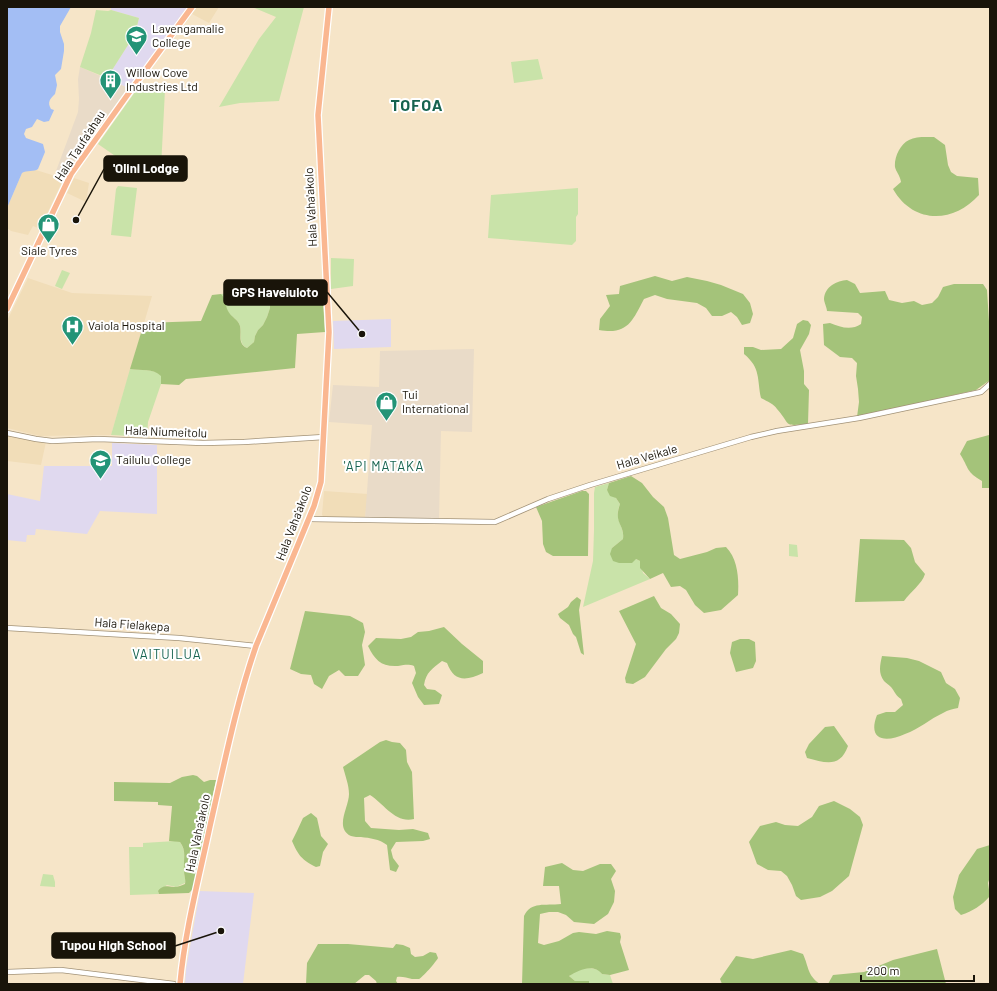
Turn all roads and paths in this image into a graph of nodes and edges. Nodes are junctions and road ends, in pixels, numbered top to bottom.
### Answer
1 (192, 7) edge
2 (329, 7) edge
3 (7, 309) edge
4 (990, 384) edge
5 (7, 433) edge
6 (324, 437) junction
7 (309, 519) junction
8 (7, 628) edge
9 (256, 646) junction
10 (7, 972) edge
11 (174, 984) edge
12 (180, 984) edge

1 - 3 main road, Hala Taufa'ahau
2 - 6 main road, Hala Vaha'akolo
4 - 7 street, Hala Veikale
5 - 6 street, Hala Niumeitolu
6 - 7 main road, Hala Vaha'akolo
7 - 9 main road, Hala Vaha'akolo
8 - 9 street, Hala Fielakepa
9 - 12 main road, Hala Vaha'akolo
10 - 11 street

